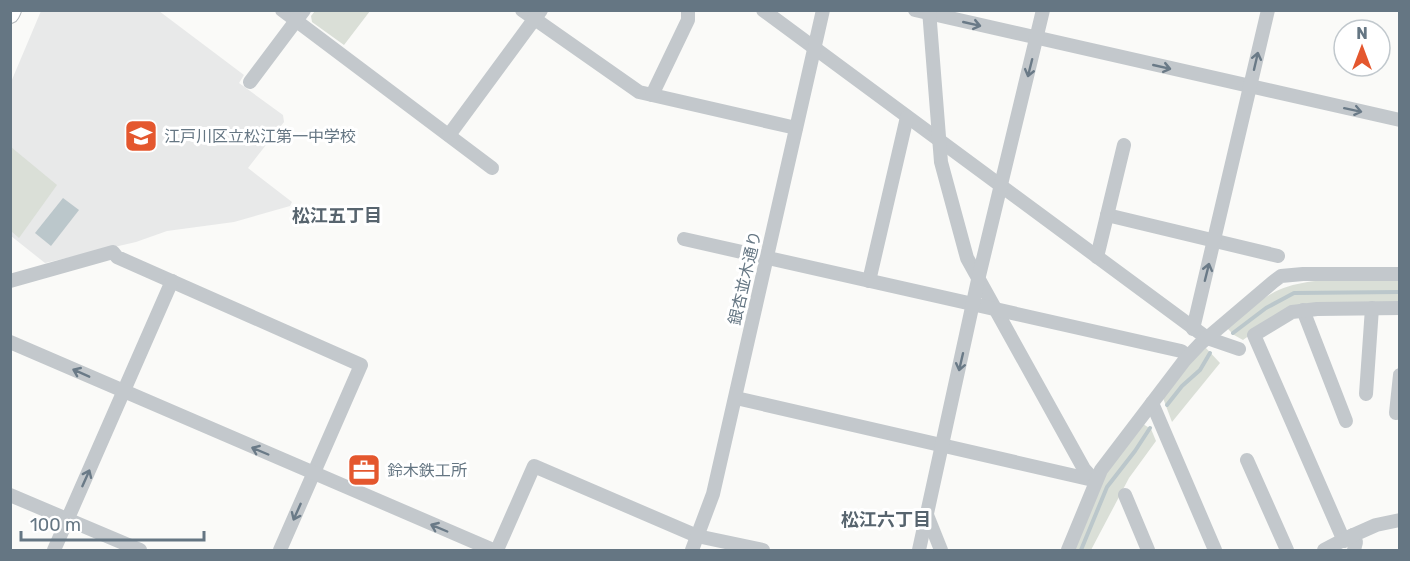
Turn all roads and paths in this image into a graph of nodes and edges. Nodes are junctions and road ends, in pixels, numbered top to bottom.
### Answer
1 (282, 10) edge
2 (522, 10) edge
3 (688, 10) edge
4 (763, 10) edge
5 (823, 10) edge
6 (1043, 10) edge
7 (1268, 10) edge
8 (924, 12) edge
9 (537, 15) edge
10 (300, 16) edge
11 (1037, 39) junction
12 (814, 49) junction
13 (250, 82) dead end
14 (1250, 87) junction
15 (652, 95) junction
16 (907, 117) junction
17 (1400, 120) edge
18 (796, 128) junction
19 (449, 135) junction
20 (939, 142) junction
21 (1124, 145) dead end
22 (492, 168) dead end
23 (1001, 188) junction
24 (1107, 215) junction
25 (684, 239) dead end
26 (1215, 242) junction
27 (1278, 256) dead end
28 (766, 257) junction
29 (1097, 257) junction
30 (1400, 274) edge
31 (978, 280) junction
32 (10, 281) edge
33 (172, 281) junction
34 (869, 281) junction
35 (974, 305) junction
36 (1372, 308) junction
37 (1400, 308) edge
38 (997, 310) junction
39 (1303, 310) junction
40 (1193, 328) junction
41 (1207, 338) junction
42 (10, 342) edge
43 (1239, 349) dead end
44 (1188, 356) junction
45 (1400, 375) edge
46 (124, 392) junction
47 (1366, 393) dead end
48 (736, 398) junction
49 (1152, 403) junction
50 (1396, 413) dead end
51 (1346, 421) dead end
52 (942, 444) junction
53 (1247, 460) dead end
54 (313, 474) junction
55 (1095, 481) junction
56 (10, 495) edge
57 (1125, 495) dead end
58 (927, 515) junction
59 (68, 520) junction
60 (1400, 520) edge
61 (697, 536) junction
62 (1350, 542) edge
63 (54, 550) edge
64 (140, 550) edge
65 (280, 550) edge
66 (495, 550) edge
67 (692, 550) edge
68 (763, 550) edge
69 (918, 550) edge
70 (941, 550) edge
71 (1068, 550) edge
72 (1148, 550) edge
73 (1215, 550) edge
74 (1287, 550) edge
75 (1324, 550) edge

1 - 10 street
2 - 9 street
3 - 15 street
4 - 12 street
5 - 12 street, 銀杏並木通り
6 - 11 street
14 -> 7 street
8 -> 11 street
8 - 20 street
9 - 15 street
9 - 19 street
10 - 13 street
10 - 19 street
11 -> 14 street
11 -> 23 street
12 - 16 street
12 - 18 street, 銀杏並木通り
14 -> 17 street
14 - 26 street
15 - 18 street
16 - 20 street
16 - 34 street
18 - 28 street, 銀杏並木通り
19 - 22 street
20 - 23 street
20 - 31 street
21 - 24 street
23 - 29 street
23 - 31 street
24 - 26 street
24 - 29 street
25 - 28 street
26 - 27 street
40 -> 26 street
28 - 34 street
28 - 48 street, 銀杏並木通り
29 - 40 street
30 - 41 street
31 - 35 street
31 - 38 street
32 - 33 street
33 - 46 street
33 - 54 street
34 - 35 street
35 - 38 street
35 -> 52 street
36 - 37 street
36 - 39 street
36 - 47 street
38 - 44 street
38 - 55 street
39 - 51 street
39 - 62 street
40 - 41 street
41 - 43 street
41 - 44 street
46 -> 42 street
44 - 49 street
45 - 50 street
54 -> 46 street
59 -> 46 street
48 - 52 street
48 - 61 street, 銀杏並木通り
49 - 55 street
49 - 73 street
52 - 55 street
52 - 58 street
53 - 74 street
54 -> 65 street
66 -> 54 street
55 - 71 street
56 - 59 street
57 - 72 street
58 - 69 street
58 - 70 street
59 - 63 street
59 - 64 street
60 - 62 street
61 - 66 street
61 - 67 street, 銀杏並木通り
61 - 68 street
62 - 75 street

